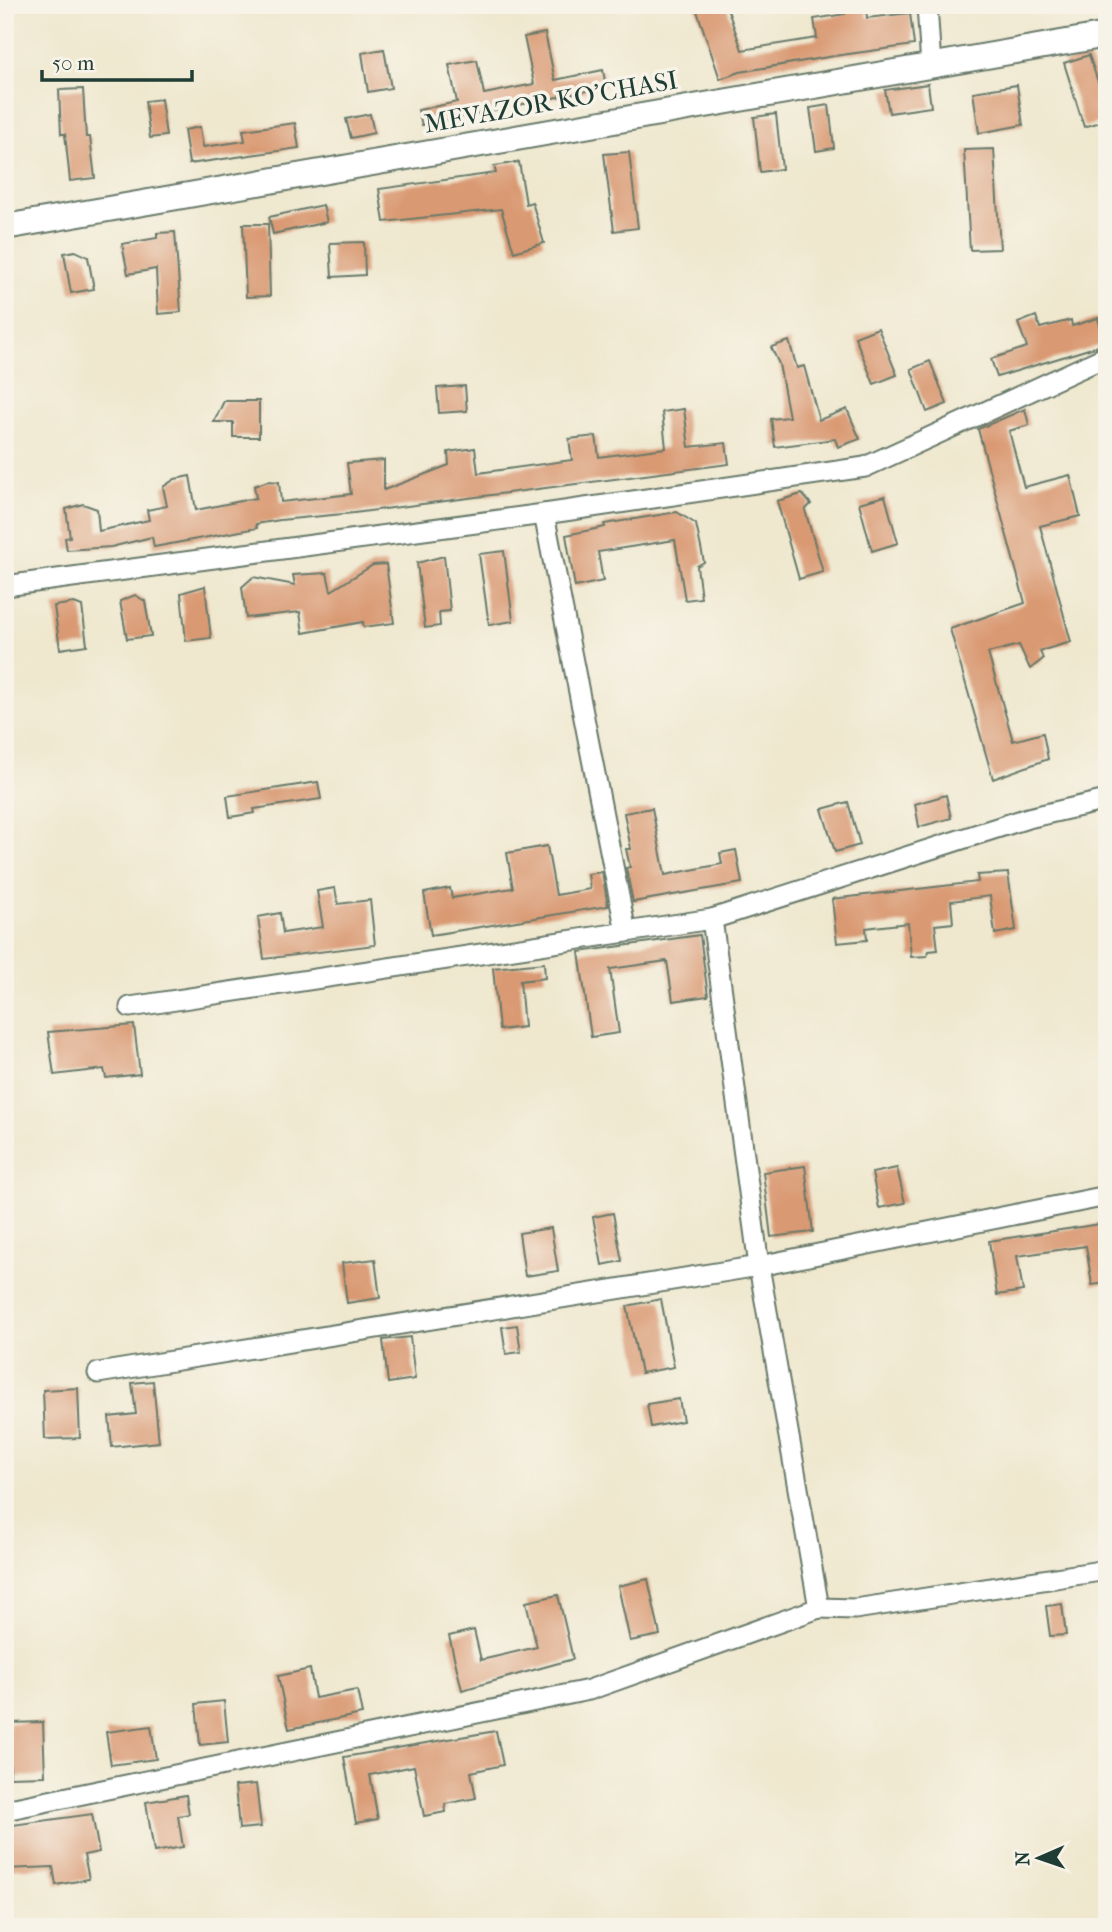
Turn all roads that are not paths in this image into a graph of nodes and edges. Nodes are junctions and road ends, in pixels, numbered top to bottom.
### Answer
1 (927, 5) edge
2 (1107, 35) edge
3 (931, 66) junction
4 (5, 227) edge
5 (1107, 356) edge
6 (544, 514) junction
7 (5, 586) edge
8 (1107, 800) edge
9 (712, 919) junction
10 (626, 932) junction
11 (130, 1007) dead end
12 (1107, 1196) edge
13 (759, 1266) junction
14 (98, 1373) dead end
15 (1107, 1570) edge
16 (819, 1608) junction
17 (5, 1810) edge

1 - 3 street
2 - 3 street, MEVAZOR KO'CHASI
3 - 4 street, MEVAZOR KO'CHASI
5 - 6 street
6 - 7 street
6 - 10 street
8 - 9 street
9 - 10 street
9 - 13 street
10 - 11 street
12 - 13 street
13 - 14 street
13 - 16 street
15 - 16 street
16 - 17 street

